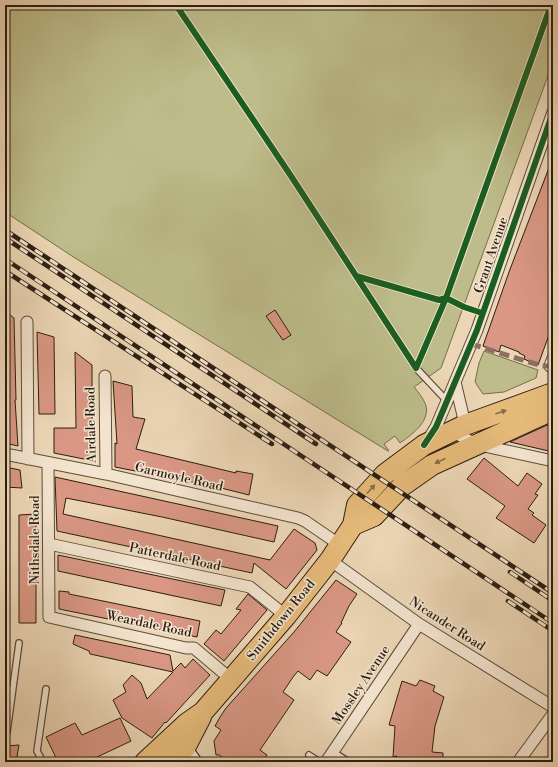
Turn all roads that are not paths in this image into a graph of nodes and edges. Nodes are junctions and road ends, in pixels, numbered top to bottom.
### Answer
1 (553, 112) edge
2 (549, 137) edge
3 (27, 322) dead end
4 (416, 368) dead end
5 (105, 376) dead end
6 (455, 382) junction
7 (553, 393) edge
8 (447, 401) junction
9 (553, 410) edge
10 (452, 424) junction
11 (476, 444) junction
12 (5, 454) edge
13 (28, 459) junction
14 (553, 462) edge
15 (48, 463) junction
16 (106, 474) junction
17 (353, 525) junction
18 (49, 544) junction
19 (335, 552) junction
20 (286, 616) junction
21 (49, 617) joint
22 (419, 624) junction
23 (20, 643) dead end
24 (232, 680) junction
25 (46, 689) dead end
26 (5, 690) edge
27 (12, 690) junction
28 (553, 707) edge
29 (553, 714) edge
30 (7, 732) dead end
31 (184, 749) edge
32 (332, 752) junction
33 (309, 755) dead end
34 (43, 762) edge
35 (145, 762) edge
36 (171, 762) edge
37 (320, 762) edge
38 (326, 762) edge
39 (349, 762) edge
40 (518, 762) edge

1 - 2 street, Grant Avenue
2 - 6 street, Grant Avenue
3 - 13 street
4 - 8 lane
5 - 16 street, Airdale Road
6 - 8 street, Grant Avenue
6 - 10 street
10 -> 7 highway, Smithdown Road
8 - 10 street, Grant Avenue
9 - 11 highway
10 - 11 street
17 -> 10 highway, Smithdown Road
11 - 14 street
11 -> 17 highway
12 - 13 street, Garmoyle Road
13 - 15 street, Garmoyle Road
15 - 16 street, Garmoyle Road
15 - 18 street, Nithsdale Road
16 - 19 street, Garmoyle Road
17 - 19 highway, Smithdown Road
18 - 20 street, Patterdale Road
18 - 21 street, Nithsdale Road
19 - 20 highway, Smithdown Road
19 - 22 street, Nicander Road
20 - 24 highway, Smithdown Road
21 - 24 street, Weardale Road
22 - 28 street, Nicander Road
22 - 32 street, Mossley Avenue
23 - 27 lane
24 - 31 highway, Smithdown Road
25 - 34 lane
26 - 27 lane
27 - 30 lane
29 - 40 street
31 - 35 highway, Smithdown Road
31 - 36 highway, Smithdown Road
32 - 38 street, Mossley Avenue
32 - 39 lane
33 - 37 lane

